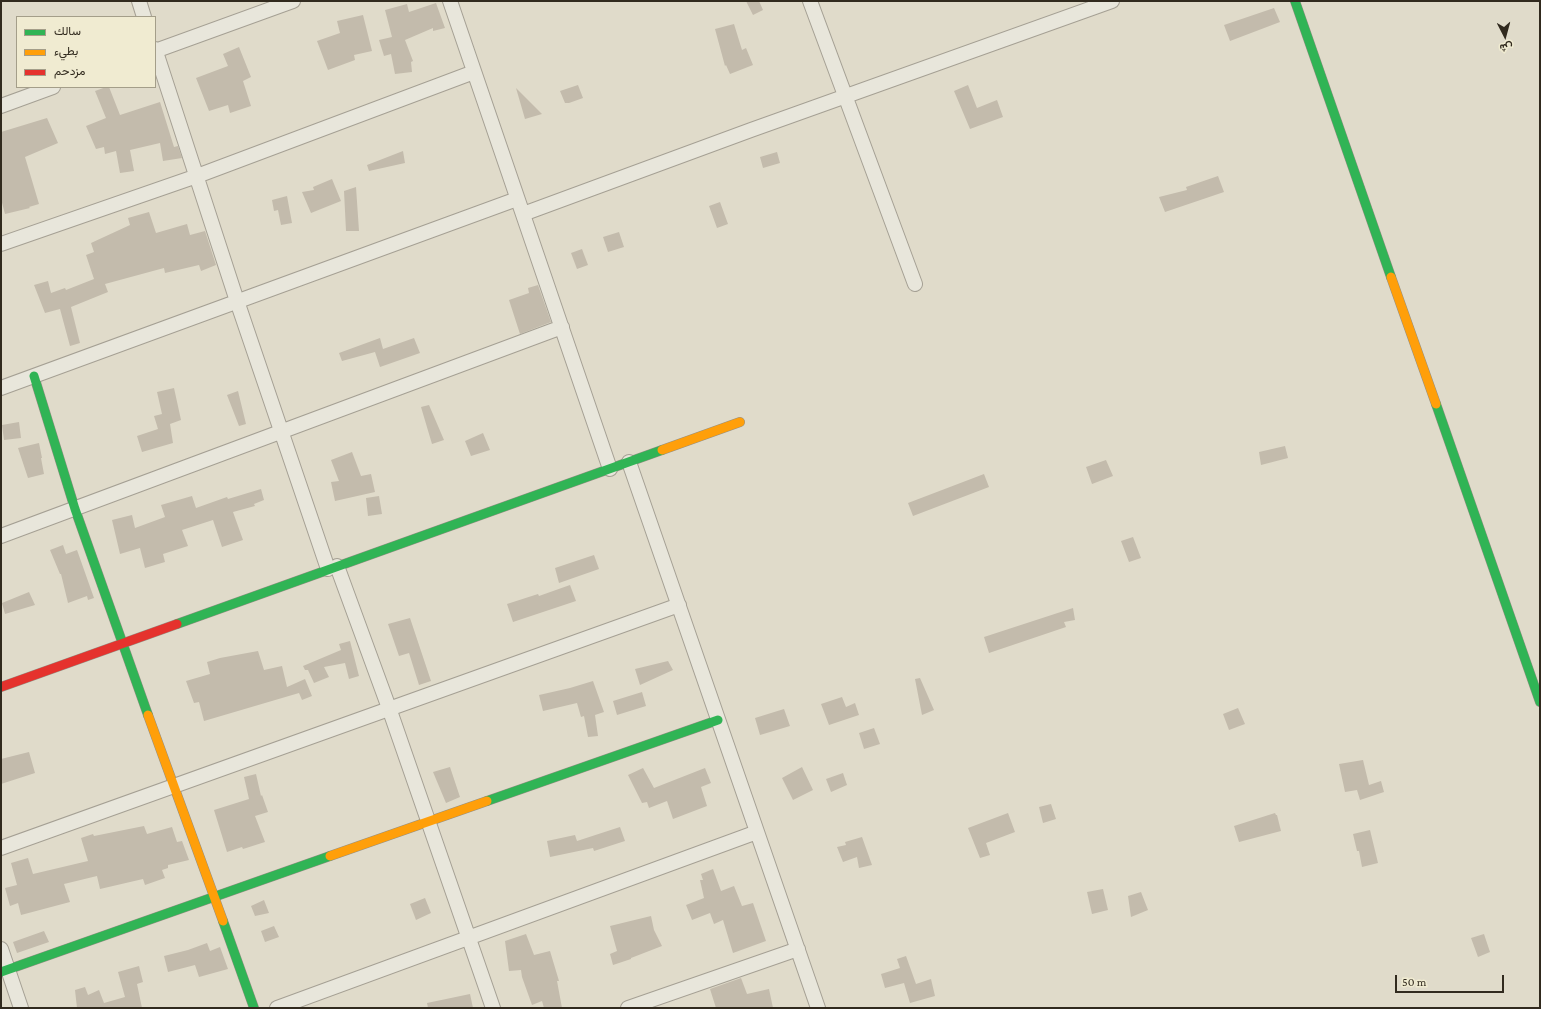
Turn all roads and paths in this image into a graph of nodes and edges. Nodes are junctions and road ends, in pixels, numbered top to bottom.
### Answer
1 (139, 1) edge
2 (293, 1) edge
3 (450, 1) edge
4 (810, 1) edge
5 (1112, 1) edge
6 (1295, 1) edge
7 (144, 16) edge
8 (156, 50) edge
9 (156, 53) edge
10 (474, 72) junction
11 (50, 88) edge
12 (845, 96) junction
13 (1, 106) edge
14 (196, 176) junction
15 (517, 199) junction
16 (523, 214) junction
17 (1, 244) edge
18 (915, 284) dead end
19 (237, 301) junction
20 (562, 327) junction
21 (34, 376) junction
22 (1, 388) edge
23 (740, 422) dead end
24 (281, 432) junction
25 (629, 462) junction
26 (610, 469) junction
27 (76, 509) junction
28 (1, 536) edge
29 (333, 567) junction
30 (679, 604) junction
31 (124, 643) junction
32 (1, 688) edge
33 (1540, 702) edge
34 (389, 708) junction
35 (718, 720) junction
36 (173, 786) junction
37 (428, 822) junction
38 (757, 832) junction
39 (1, 848) edge
40 (215, 897) junction
41 (469, 938) junction
42 (1, 949) edge
43 (798, 949) junction
44 (4, 971) edge
45 (21, 1008) edge
46 (254, 1008) edge
47 (277, 1008) edge
48 (493, 1008) edge
49 (628, 1008) edge
50 (818, 1008) edge

1 - 7 street
2 - 8 street
3 - 10 street
4 - 12 street
5 - 12 street
6 - 33 street
9 - 14 street
10 - 14 street
10 - 15 street
11 - 13 street
12 - 16 street
12 - 18 street
14 - 17 street
14 - 19 street
15 - 16 street
15 - 19 street
16 - 20 street
19 - 21 street
19 - 24 street
20 - 24 street
20 - 26 street
21 - 22 street
21 - 27 street
23 - 25 street
24 - 27 street
24 - 29 street
25 - 26 street
25 - 30 street
26 - 29 street
27 - 28 street
27 - 31 street
29 - 31 street
29 - 34 street
30 - 34 street
30 - 35 street
31 - 32 street
31 - 36 street
34 - 36 street
34 - 37 street
35 - 37 street
35 - 38 street
36 - 39 street
36 - 40 street
37 - 40 street
37 - 41 street
38 - 41 street
38 - 43 street
40 - 44 street
40 - 46 street
41 - 47 street
41 - 48 street
42 - 44 street
43 - 49 street
43 - 50 street
44 - 45 street

